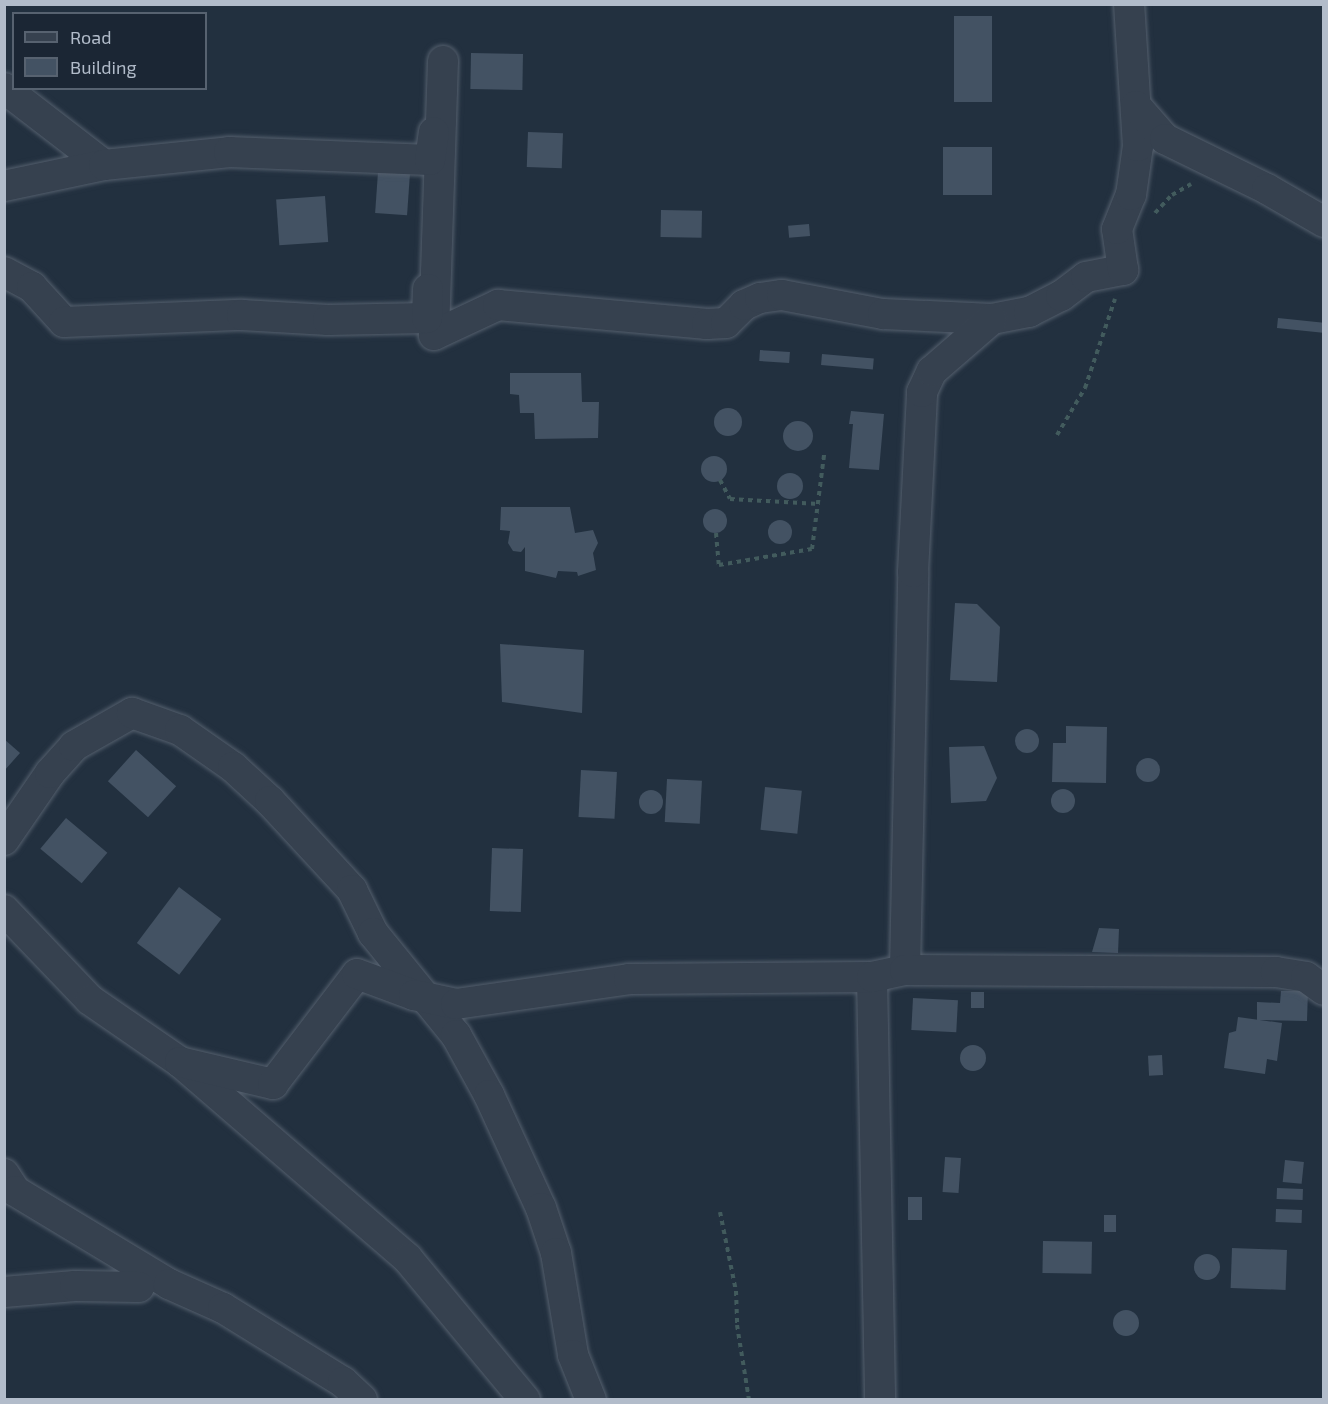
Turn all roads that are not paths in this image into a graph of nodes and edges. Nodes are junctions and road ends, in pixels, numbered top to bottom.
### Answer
1 (1129, 4) edge
2 (4, 88) edge
3 (1136, 106) junction
4 (430, 160) junction
5 (104, 165) junction
6 (4, 186) edge
7 (1323, 222) edge
8 (4, 272) edge
9 (992, 319) junction
10 (4, 840) edge
11 (4, 910) edge
12 (905, 970) junction
13 (872, 977) junction
14 (1323, 990) edge
15 (422, 997) junction
16 (180, 1062) junction
17 (8, 1183) edge
18 (139, 1287) junction
19 (4, 1292) edge
20 (496, 1365) junction
21 (352, 1391) edge
22 (525, 1400) edge
23 (543, 1400) edge
24 (591, 1400) edge
25 (880, 1400) edge

1 - 3 street
2 - 5 street
3 - 7 street
3 - 9 street
4 - 5 street
4 - 8 street
4 - 9 street
5 - 6 street
9 - 12 street
10 - 15 street
11 - 16 street
12 - 13 street
12 - 14 street
13 - 15 street
13 - 25 street
15 - 16 street
15 - 24 street
16 - 20 street
17 - 18 street
17 - 21 street
18 - 19 street
18 - 21 street
20 - 22 street
20 - 23 street

